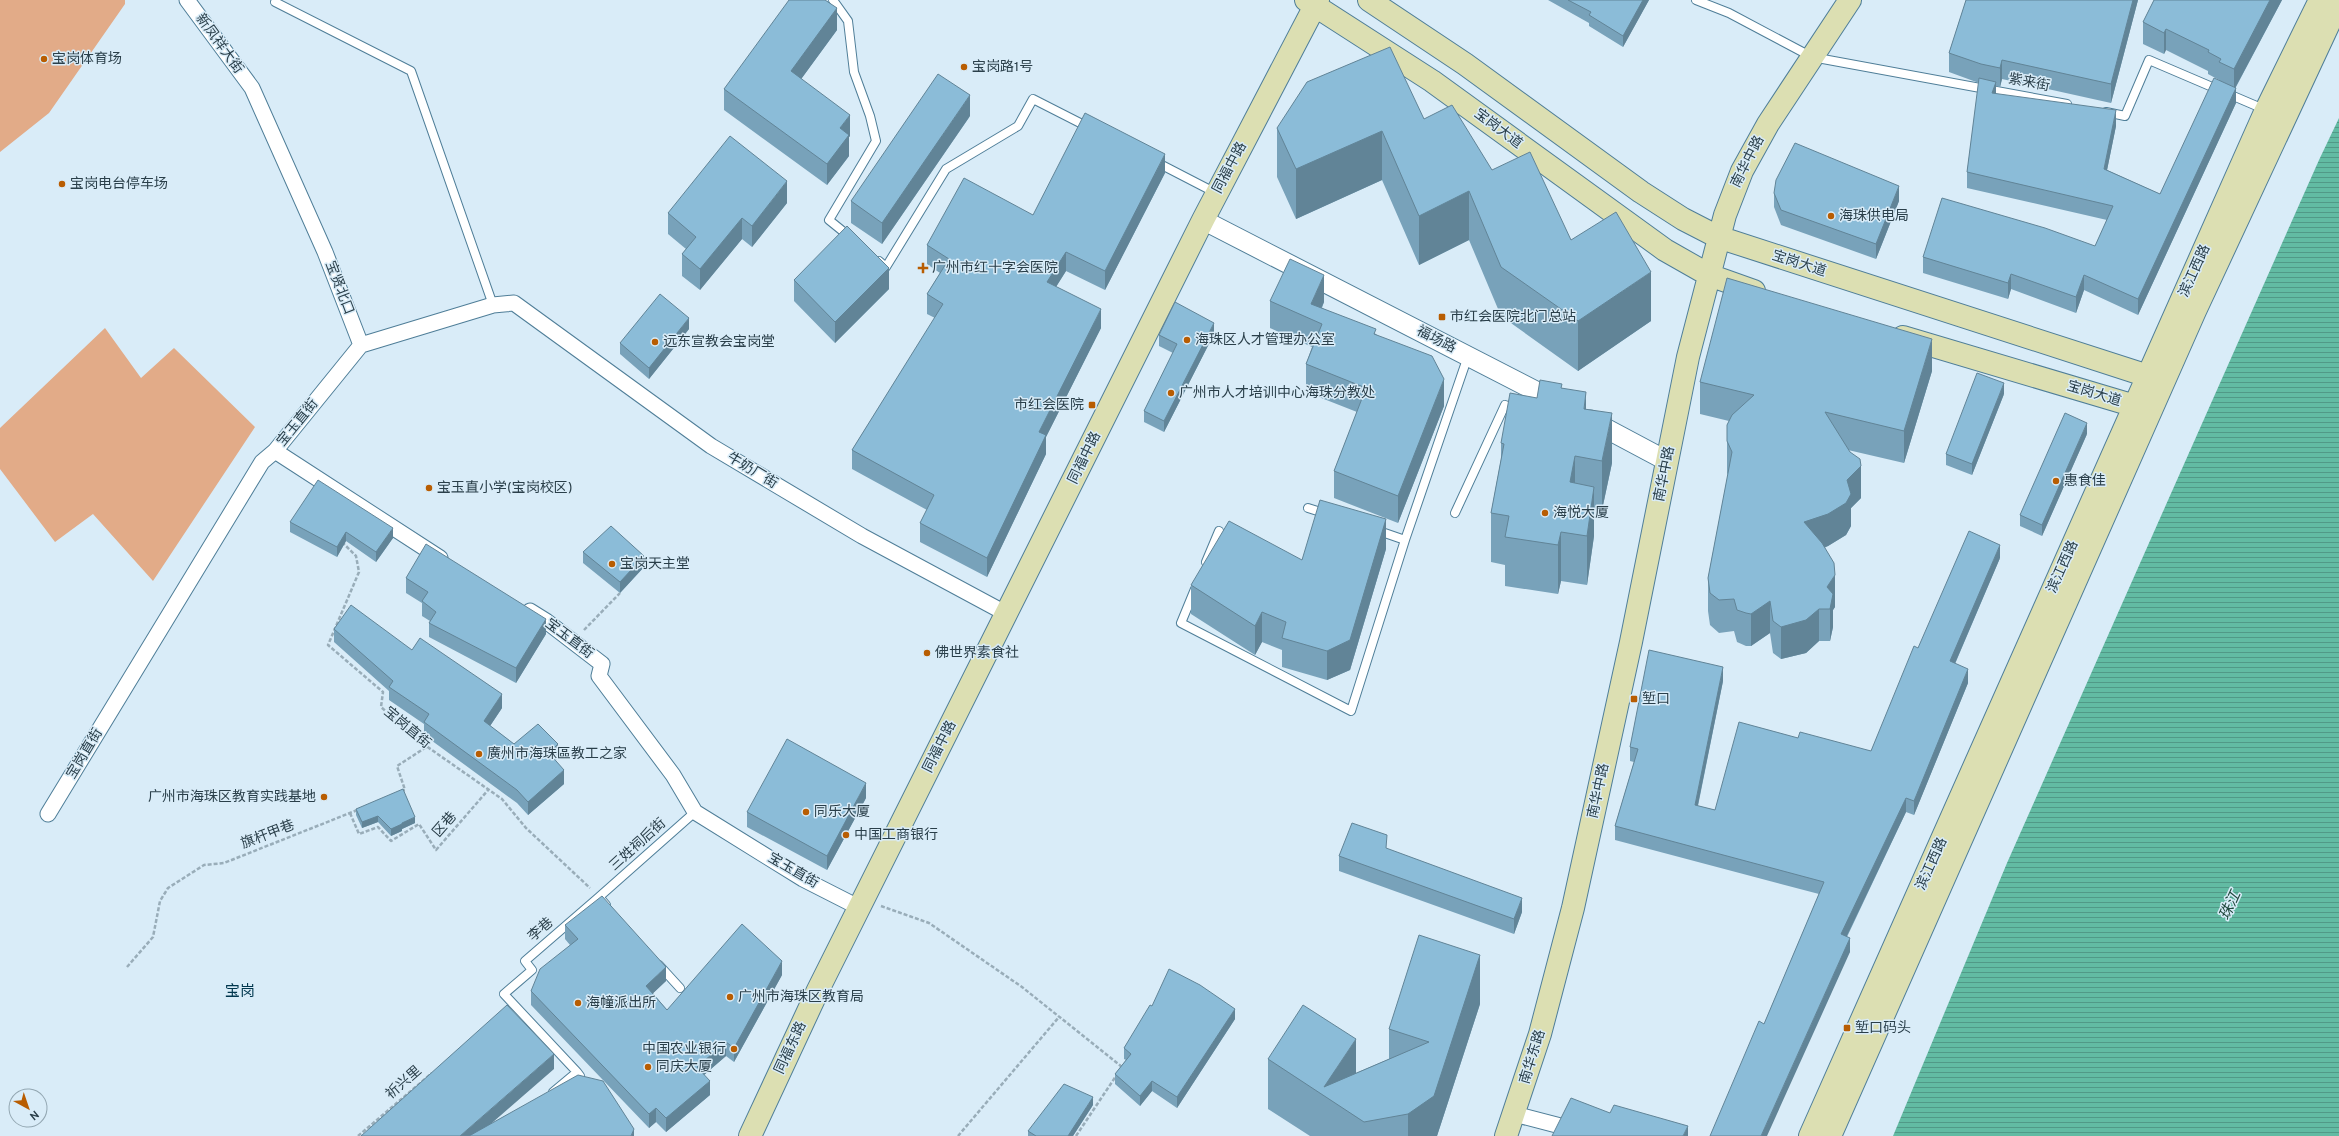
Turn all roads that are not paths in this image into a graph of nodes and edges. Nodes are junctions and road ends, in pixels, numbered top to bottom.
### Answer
1 (187, 0) edge
2 (276, 0) edge
3 (833, 0) edge
4 (1369, 0) edge
5 (1696, 0) edge
6 (1850, 0) edge
7 (2320, 0) edge
8 (1313, 2) edge
9 (2339, 2) edge
10 (1812, 57) junction
11 (252, 88) joint
12 (2072, 105) edge
13 (2095, 110) edge
14 (2266, 110) junction
15 (1097, 132) edge
16 (1146, 157) edge
17 (1217, 193) junction
18 (1203, 220) junction
19 (1718, 238) junction
20 (858, 243) edge
21 (874, 258) edge
22 (1709, 275) junction
23 (1775, 299) edge
24 (493, 305) junction
25 (1882, 331) edge
26 (361, 345) junction
27 (1468, 356) junction
28 (2148, 376) junction
29 (2158, 396) junction
30 (2135, 406) junction
31 (1527, 415) edge
32 (275, 451) junction
33 (1667, 461) junction
34 (1308, 508) dead end
35 (1455, 513) dead end
36 (1338, 518) edge
37 (1368, 528) edge
38 (1219, 531) dead end
39 (1405, 540) junction
40 (452, 565) edge
41 (519, 605) edge
42 (1007, 614) junction
43 (695, 812) junction
44 (48, 814) dead end
45 (599, 897) junction
46 (860, 908) junction
47 (614, 914) edge
48 (655, 960) edge
49 (1556, 978) joint
50 (680, 988) dead end
51 (576, 1072) junction
52 (586, 1082) edge
53 (547, 1096) edge
54 (1514, 1114) junction
55 (750, 1136) edge
56 (1506, 1136) edge
57 (1599, 1136) edge
58 (1810, 1136) edge
59 (1830, 1136) edge

1 - 11 street, 新凤祥大街
2 - 24 lane
3 - 20 lane
4 - 19 main road, 宝岗大道
5 - 10 lane, 紫来街
6 - 10 main road, 南华中路
7 - 14 main road, 滨江西路
8 - 17 main road, 同福中路
8 - 22 main road, 宝岗大道
9 - 29 main road, 滨江西路
10 - 12 lane, 紫来街
10 - 19 main road, 南华中路
11 - 26 street, 宝贤北口
13 - 14 lane
14 - 28 main road, 滨江西路
15 - 21 lane
16 - 17 lane
17 - 18 main road, 同福中路
18 - 27 street, 福场路
18 - 42 main road, 同福中路
19 - 22 main road, 南华中路
19 - 28 main road, 宝岗大道
22 - 23 main road, 宝岗大道
22 - 33 main road, 南华中路
24 - 26 street
24 - 42 street, 牛奶厂街
25 - 30 main road, 宝岗大道
26 - 32 street, 宝玉直街
27 - 33 street, 福场路
27 - 39 lane
28 - 29 main road
28 - 30 main road, 滨江西路
29 - 30 main road, 宝岗大道
29 - 59 main road, 滨江西路
30 - 58 main road, 滨江西路
31 - 35 lane
32 - 40 street, 宝玉直街
32 - 44 street, 宝岗直街
33 - 49 main road, 南华中路
34 - 36 lane
37 - 39 lane
38 - 39 lane
41 - 43 street, 宝玉直街
42 - 46 main road, 同福中路
43 - 45 lane, 三姓祠后街
43 - 46 street, 宝玉直街
45 - 47 lane
45 - 51 lane, 李巷
46 - 55 main road, 同福东路
48 - 50 lane
49 - 54 main road, 南华东路
51 - 52 lane
51 - 53 lane
54 - 56 main road, 南华东路
54 - 57 street

